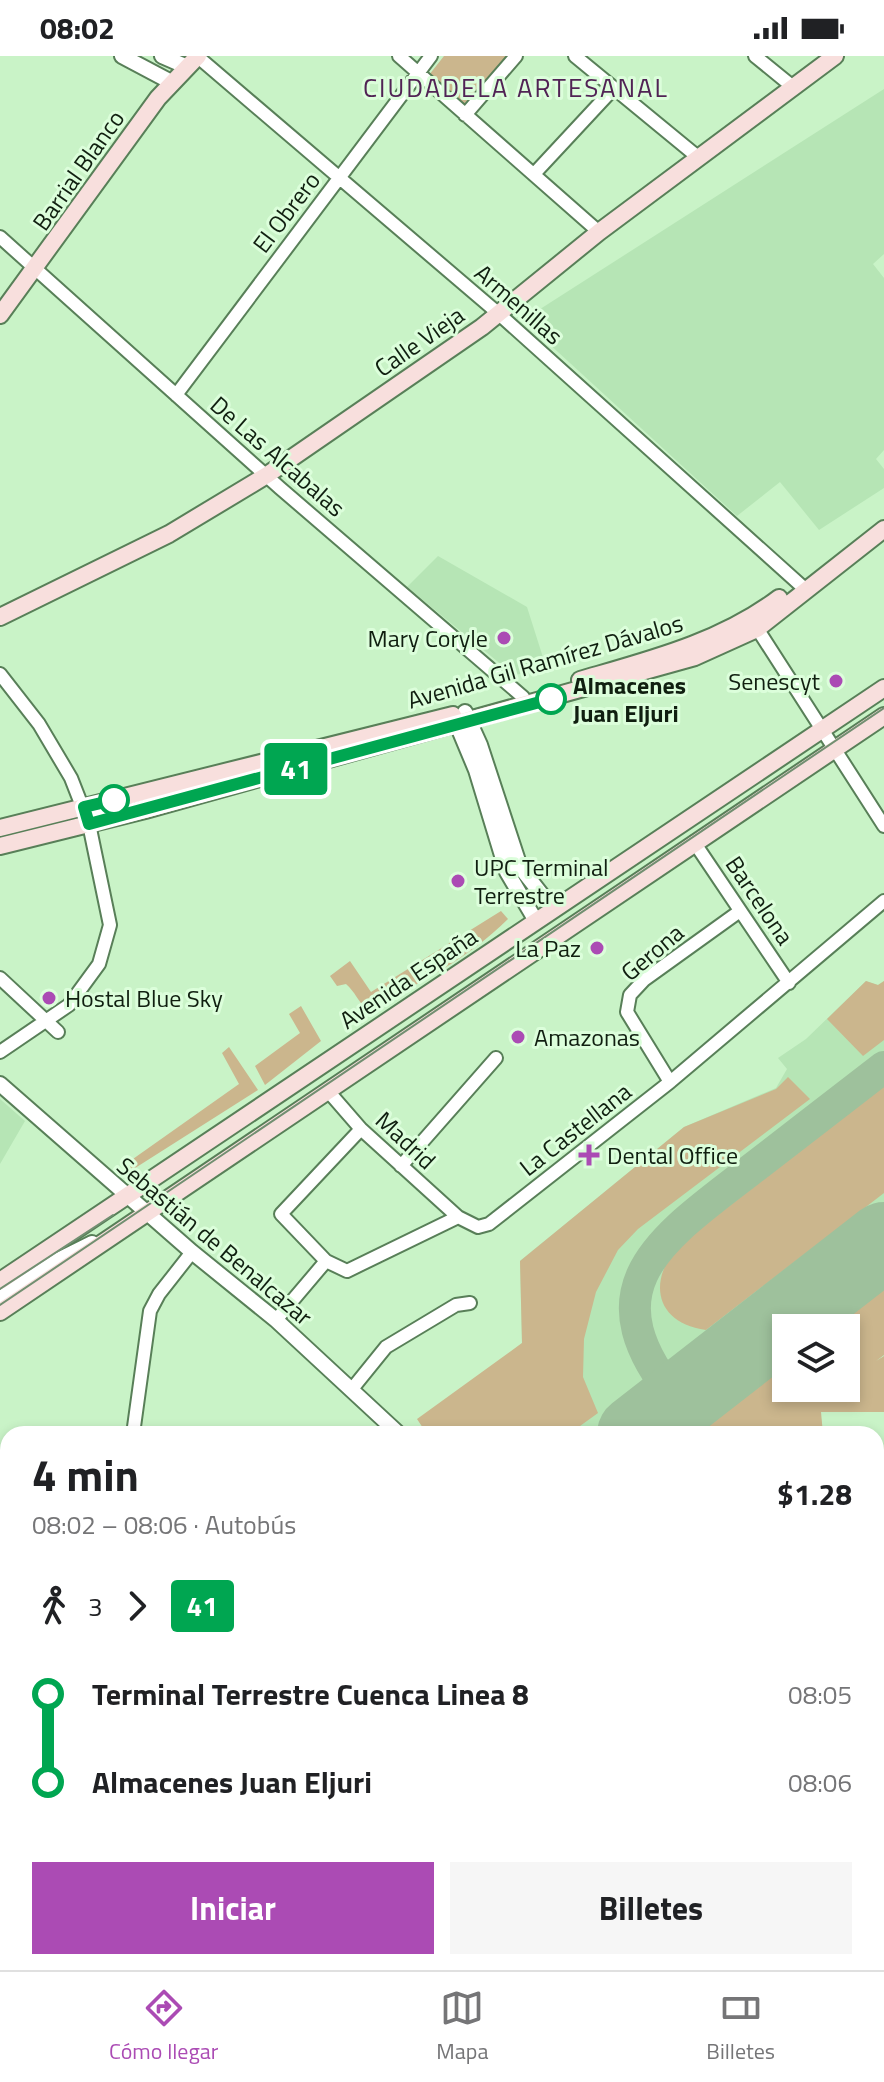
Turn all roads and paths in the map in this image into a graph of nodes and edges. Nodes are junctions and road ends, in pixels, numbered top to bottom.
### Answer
1 (122, 56) edge
2 (162, 56) edge
3 (399, 56) edge
4 (431, 56) edge
5 (516, 56) edge
6 (575, 56) edge
7 (755, 56) edge
8 (835, 56) edge
9 (194, 60) edge
10 (419, 73) junction
11 (171, 82) junction
12 (793, 87) junction
13 (614, 88) junction
14 (465, 115) junction
15 (699, 158) junction
16 (534, 174) junction
17 (340, 177) junction
18 (599, 232) junction
19 (0, 237) edge
20 (35, 271) junction
21 (499, 314) junction
22 (0, 315) edge
23 (176, 395) junction
24 (267, 475) junction
25 (884, 516) edge
26 (884, 529) edge
27 (802, 586) junction
28 (0, 617) edge
29 (754, 624) junction
30 (0, 674) edge
31 (884, 688) edge
32 (525, 702) junction
33 (884, 716) edge
34 (461, 718) junction
35 (823, 730) junction
36 (835, 748) junction
37 (84, 807) junction
38 (89, 824) junction
39 (884, 826) edge
40 (0, 828) edge
41 (694, 842) junction
42 (0, 846) edge
43 (884, 901) edge
44 (553, 909) junction
45 (740, 911) junction
46 (536, 921) junction
47 (0, 978) edge
48 (789, 983) junction
49 (46, 1020) junction
50 (58, 1032) dead end
51 (0, 1052) edge
52 (496, 1058) dead end
53 (670, 1082) junction
54 (0, 1084) edge
55 (328, 1091) junction
56 (361, 1129) junction
57 (401, 1166) junction
58 (128, 1196) junction
59 (149, 1213) junction
60 (458, 1217) junction
61 (134, 1223) junction
62 (192, 1252) junction
63 (326, 1261) junction
64 (0, 1281) edge
65 (0, 1298) edge
66 (470, 1303) dead end
67 (0, 1312) edge
68 (276, 1320) junction
69 (352, 1389) junction
70 (134, 1426) edge
71 (391, 1426) edge

1 - 11 street
2 - 9 street, Armenillas
3 - 10 street
4 - 10 street, El Obrero
5 - 14 street
6 - 13 street
7 - 12 street
8 - 12 main road, Calle Vieja
9 - 11 main road, Barrial Blanco
9 - 17 street, Armenillas
10 - 14 street
10 - 17 street, El Obrero
11 - 20 main road, Barrial Blanco
12 - 15 main road, Calle Vieja
13 - 15 street
13 - 16 street
14 - 16 street
15 - 18 main road, Calle Vieja
16 - 18 street
17 - 21 street, Armenillas
17 - 23 street, El Obrero
18 - 21 main road, Calle Vieja
19 - 20 street, De Las Alcabalas
20 - 22 main road, Barrial Blanco
20 - 23 street, De Las Alcabalas
21 - 24 main road, Calle Vieja
21 - 27 street, Armenillas
23 - 24 street, De Las Alcabalas
24 - 28 main road, Calle Vieja
24 - 32 street, De Las Alcabalas
25 - 27 main road, Avenida Gil Ramírez Dávalos
26 - 27 main road, Avenida Gil Ramírez Dávalos
27 - 29 main road, Avenida Gil Ramírez Dávalos
29 - 32 main road, Avenida Gil Ramírez Dávalos
29 - 35 street
30 - 37 street
31 - 35 main road, Avenida España
32 - 34 main road, Avenida Gil Ramírez Dávalos
33 - 36 main road, Avenida España
34 - 37 main road, Avenida Gil Ramírez Dávalos
34 - 38 main road, Avenida Gil Ramírez Dávalos
34 - 44 street
34 - 46 street
35 - 36 street
35 - 44 main road, Avenida España
36 - 39 street
36 - 41 main road, Avenida España
37 - 38 street
37 - 40 main road, Avenida Gil Ramírez Dávalos
38 - 42 main road, Avenida Gil Ramírez Dávalos
38 - 49 street
41 - 45 street, Barcelona
41 - 55 main road, Avenida España
43 - 48 street, La Castellana
44 - 46 main road, Avenida España
45 - 48 street, Barcelona
45 - 53 street, Gerona
46 - 58 main road, Avenida España
47 - 49 street
48 - 53 street, La Castellana
49 - 50 street
49 - 51 street
52 - 57 street
53 - 60 street, La Castellana
54 - 58 street, Sebastián de Benalcazar
55 - 56 street, Madrid
55 - 59 main road, Avenida España
56 - 57 street, Madrid
56 - 63 street
57 - 60 street, Madrid
58 - 59 street, Sebastián de Benalcazar
58 - 64 main road, Avenida España
59 - 61 main road, Avenida España
59 - 62 street, Sebastián de Benalcazar
60 - 63 street
61 - 65 street, Avenida España
61 - 67 main road, Avenida España
62 - 68 street, Sebastián de Benalcazar
62 - 70 street
63 - 68 street
66 - 69 street
68 - 69 street, Sebastián de Benalcazar
69 - 71 street, Sebastián de Benalcazar

